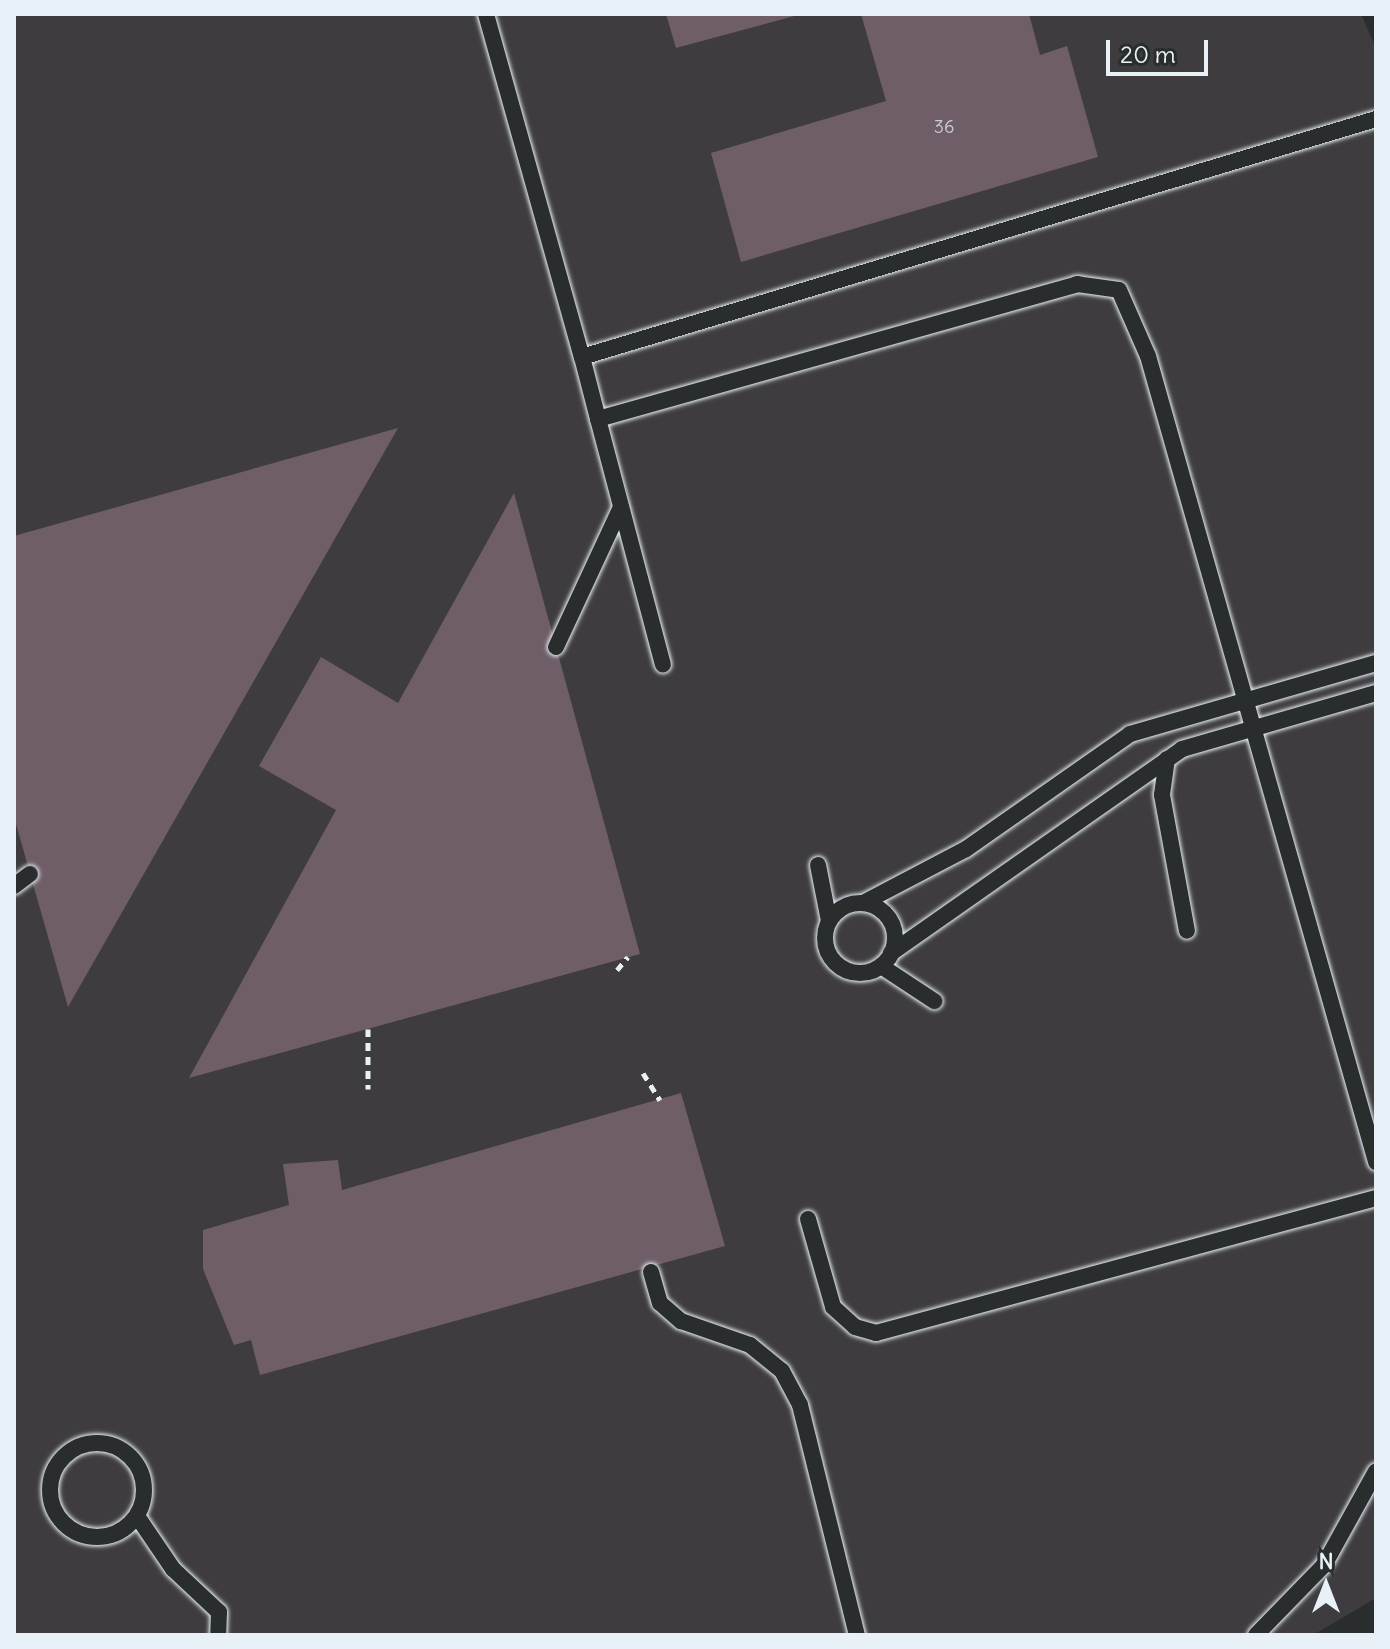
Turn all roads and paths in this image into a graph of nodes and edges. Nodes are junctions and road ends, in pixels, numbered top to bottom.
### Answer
1 (486, 14) edge
2 (1376, 119) edge
3 (582, 357) junction
4 (598, 419) junction
5 (621, 507) junction
6 (556, 647) dead end
7 (1376, 663) edge
8 (663, 665) dead end
9 (1376, 693) edge
10 (1245, 700) junction
11 (1253, 729) junction
12 (1167, 759) junction
13 (818, 865) dead end
14 (30, 874) dead end
15 (14, 886) edge
16 (863, 903) junction
17 (829, 921) junction
18 (1187, 931) dead end
19 (628, 957) dead end
20 (886, 960) junction
21 (617, 970) dead end
22 (934, 1001) dead end
23 (368, 1029) dead end
24 (643, 1073) dead end
25 (368, 1089) dead end
26 (660, 1100) dead end
27 (1376, 1162) edge
28 (1376, 1198) edge
29 (808, 1219) dead end
30 (651, 1272) dead end
31 (1376, 1471) edge
32 (137, 1516) junction
33 (218, 1635) edge
34 (857, 1635) edge
35 (1256, 1635) edge

1 - 3 lane
2 - 3 lane
3 - 4 lane
4 - 5 lane
4 - 10 lane
5 - 6 lane
5 - 8 lane
7 - 10 lane
9 - 11 lane
10 - 11 lane
10 - 16 lane
11 - 12 lane
11 - 27 lane
12 - 18 lane
12 - 20 lane
13 - 17 lane
14 - 15 lane
16 - 17 lane
16 - 20 lane
17 - 20 lane
19 - 21 path
20 - 22 lane
23 - 25 path
24 - 26 path
28 - 29 lane
30 - 34 lane
31 - 35 lane
32 - 32 lane
32 - 33 lane

